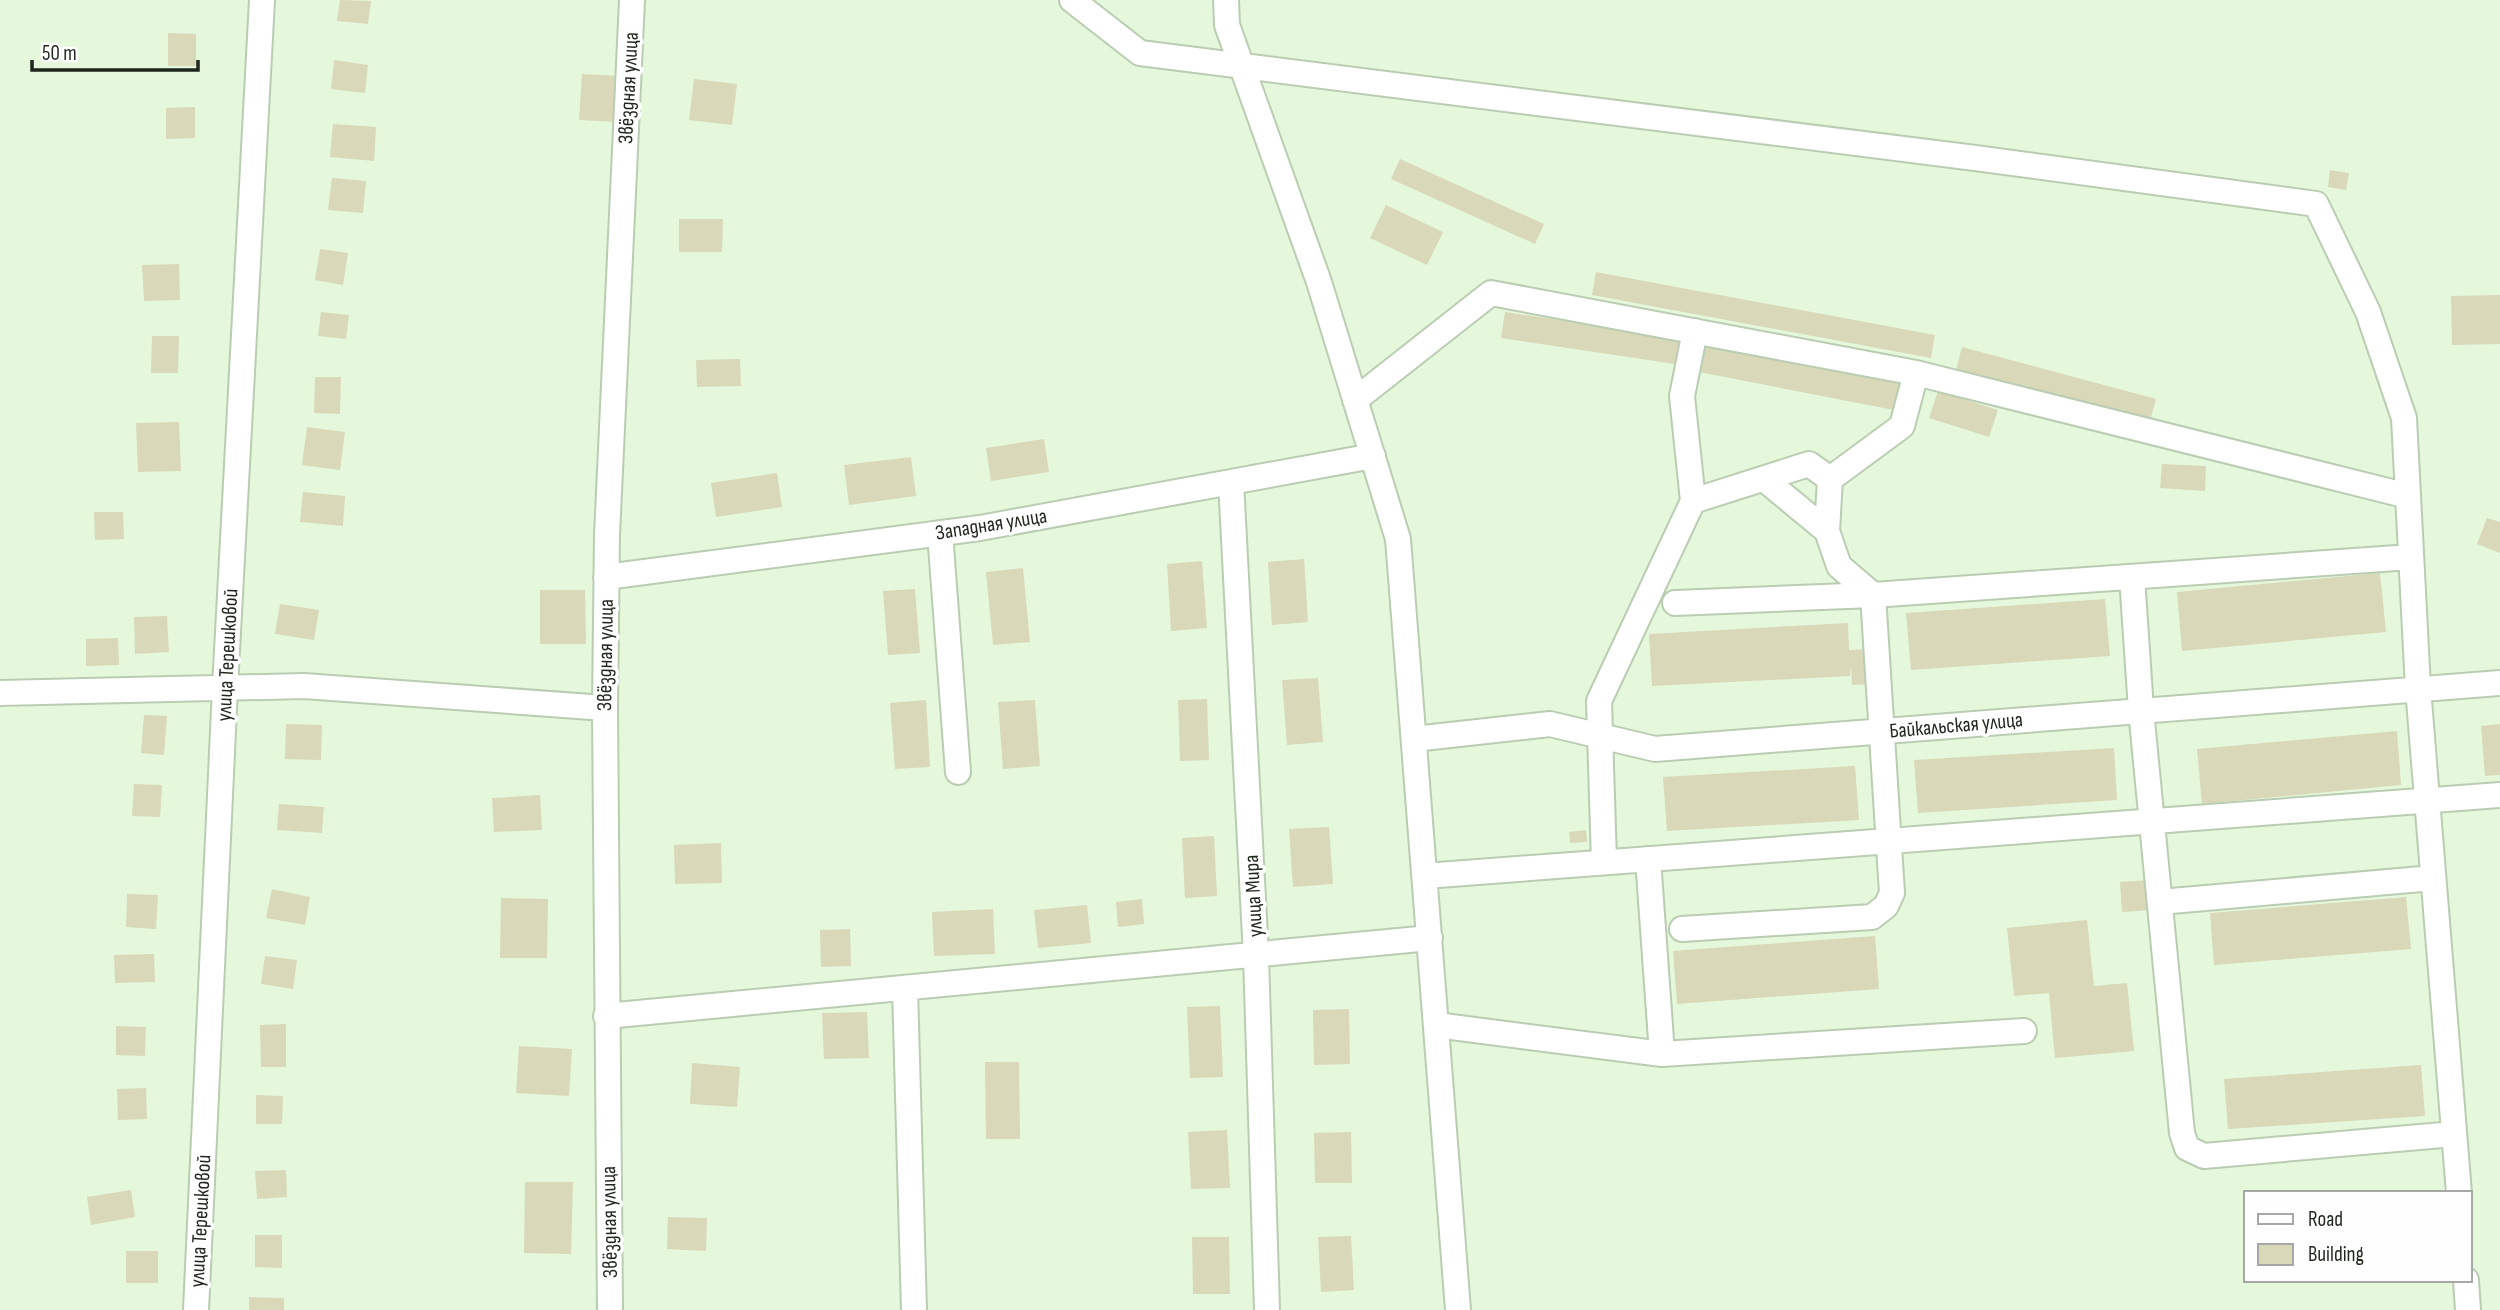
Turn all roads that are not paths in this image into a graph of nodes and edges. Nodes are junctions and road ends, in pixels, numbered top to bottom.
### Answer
1 (262, 0) edge
2 (632, 0) edge
3 (1072, 0) edge
4 (1226, 0) edge
5 (1241, 67) junction
6 (1695, 331) junction
7 (1916, 373) junction
8 (1355, 400) junction
9 (1373, 456) junction
10 (1764, 479) junction
11 (1830, 479) junction
12 (1231, 482) junction
13 (2408, 496) junction
14 (1693, 501) junction
15 (1826, 531) junction
16 (940, 533) junction
17 (2411, 557) junction
18 (2132, 577) junction
19 (606, 578) junction
20 (1873, 595) junction
21 (1675, 603) dead end
22 (2500, 683) edge
23 (225, 688) junction
24 (2418, 688) junction
25 (0, 693) edge
26 (604, 708) junction
27 (2141, 710) junction
28 (1880, 731) junction
29 (1599, 736) junction
30 (1414, 739) junction
31 (958, 772) dead end
32 (2500, 796) edge
33 (2427, 802) junction
34 (2151, 822) junction
35 (1888, 842) junction
36 (1648, 859) junction
37 (1604, 862) junction
38 (1425, 876) junction
39 (2434, 878) junction
40 (2160, 902) junction
41 (1682, 929) dead end
42 (1430, 938) junction
43 (1256, 956) junction
44 (905, 988) junction
45 (606, 1016) junction
46 (1436, 1025) junction
47 (2024, 1031) dead end
48 (1662, 1054) junction
49 (2454, 1134) junction
50 (2459, 1191) edge
51 (2466, 1282) edge
52 (196, 1310) edge
53 (610, 1310) edge
54 (914, 1310) edge
55 (1267, 1310) edge
56 (1458, 1310) edge
57 (2468, 1310) edge

1 - 23 street, улица Терешковой
2 - 19 street, Звёздная улица
3 - 5 street
4 - 5 street
5 - 8 street
5 - 13 street
6 - 7 street
6 - 8 street
6 - 14 street
7 - 11 street
7 - 13 street
8 - 9 street
9 - 12 street, Западная улица
9 - 30 street
10 - 11 street
10 - 14 street
10 - 15 street
11 - 15 street
12 - 16 street, Западная улица
12 - 43 street, улица Мира
13 - 17 street
14 - 29 street
15 - 20 street
16 - 19 street, Западная улица
16 - 31 street
17 - 18 street
17 - 24 street
18 - 20 street
18 - 27 street
19 - 26 street, Звёздная улица
20 - 21 street
20 - 28 street
22 - 24 street, Байкальская улица
23 - 25 street
23 - 26 street
23 - 52 street, улица Терешковой
24 - 27 street, Байкальская улица
24 - 33 street
26 - 45 street, Звёздная улица
27 - 28 street, Байкальская улица
27 - 34 street
28 - 29 street, Байкальская улица
28 - 35 street
29 - 30 street, Байкальская улица
29 - 37 street
30 - 38 street
32 - 33 street
33 - 34 street
33 - 39 street
34 - 35 street
34 - 40 street
35 - 36 street
35 - 41 street
36 - 37 street
36 - 48 street
37 - 38 street
38 - 42 street
39 - 40 street
39 - 49 street
40 - 49 street
42 - 43 street
42 - 46 street
43 - 44 street
43 - 55 street, улица Мира
44 - 45 street
44 - 54 street
45 - 53 street, Звёздная улица
46 - 48 street
46 - 56 street
47 - 48 street
49 - 50 street
51 - 57 street

